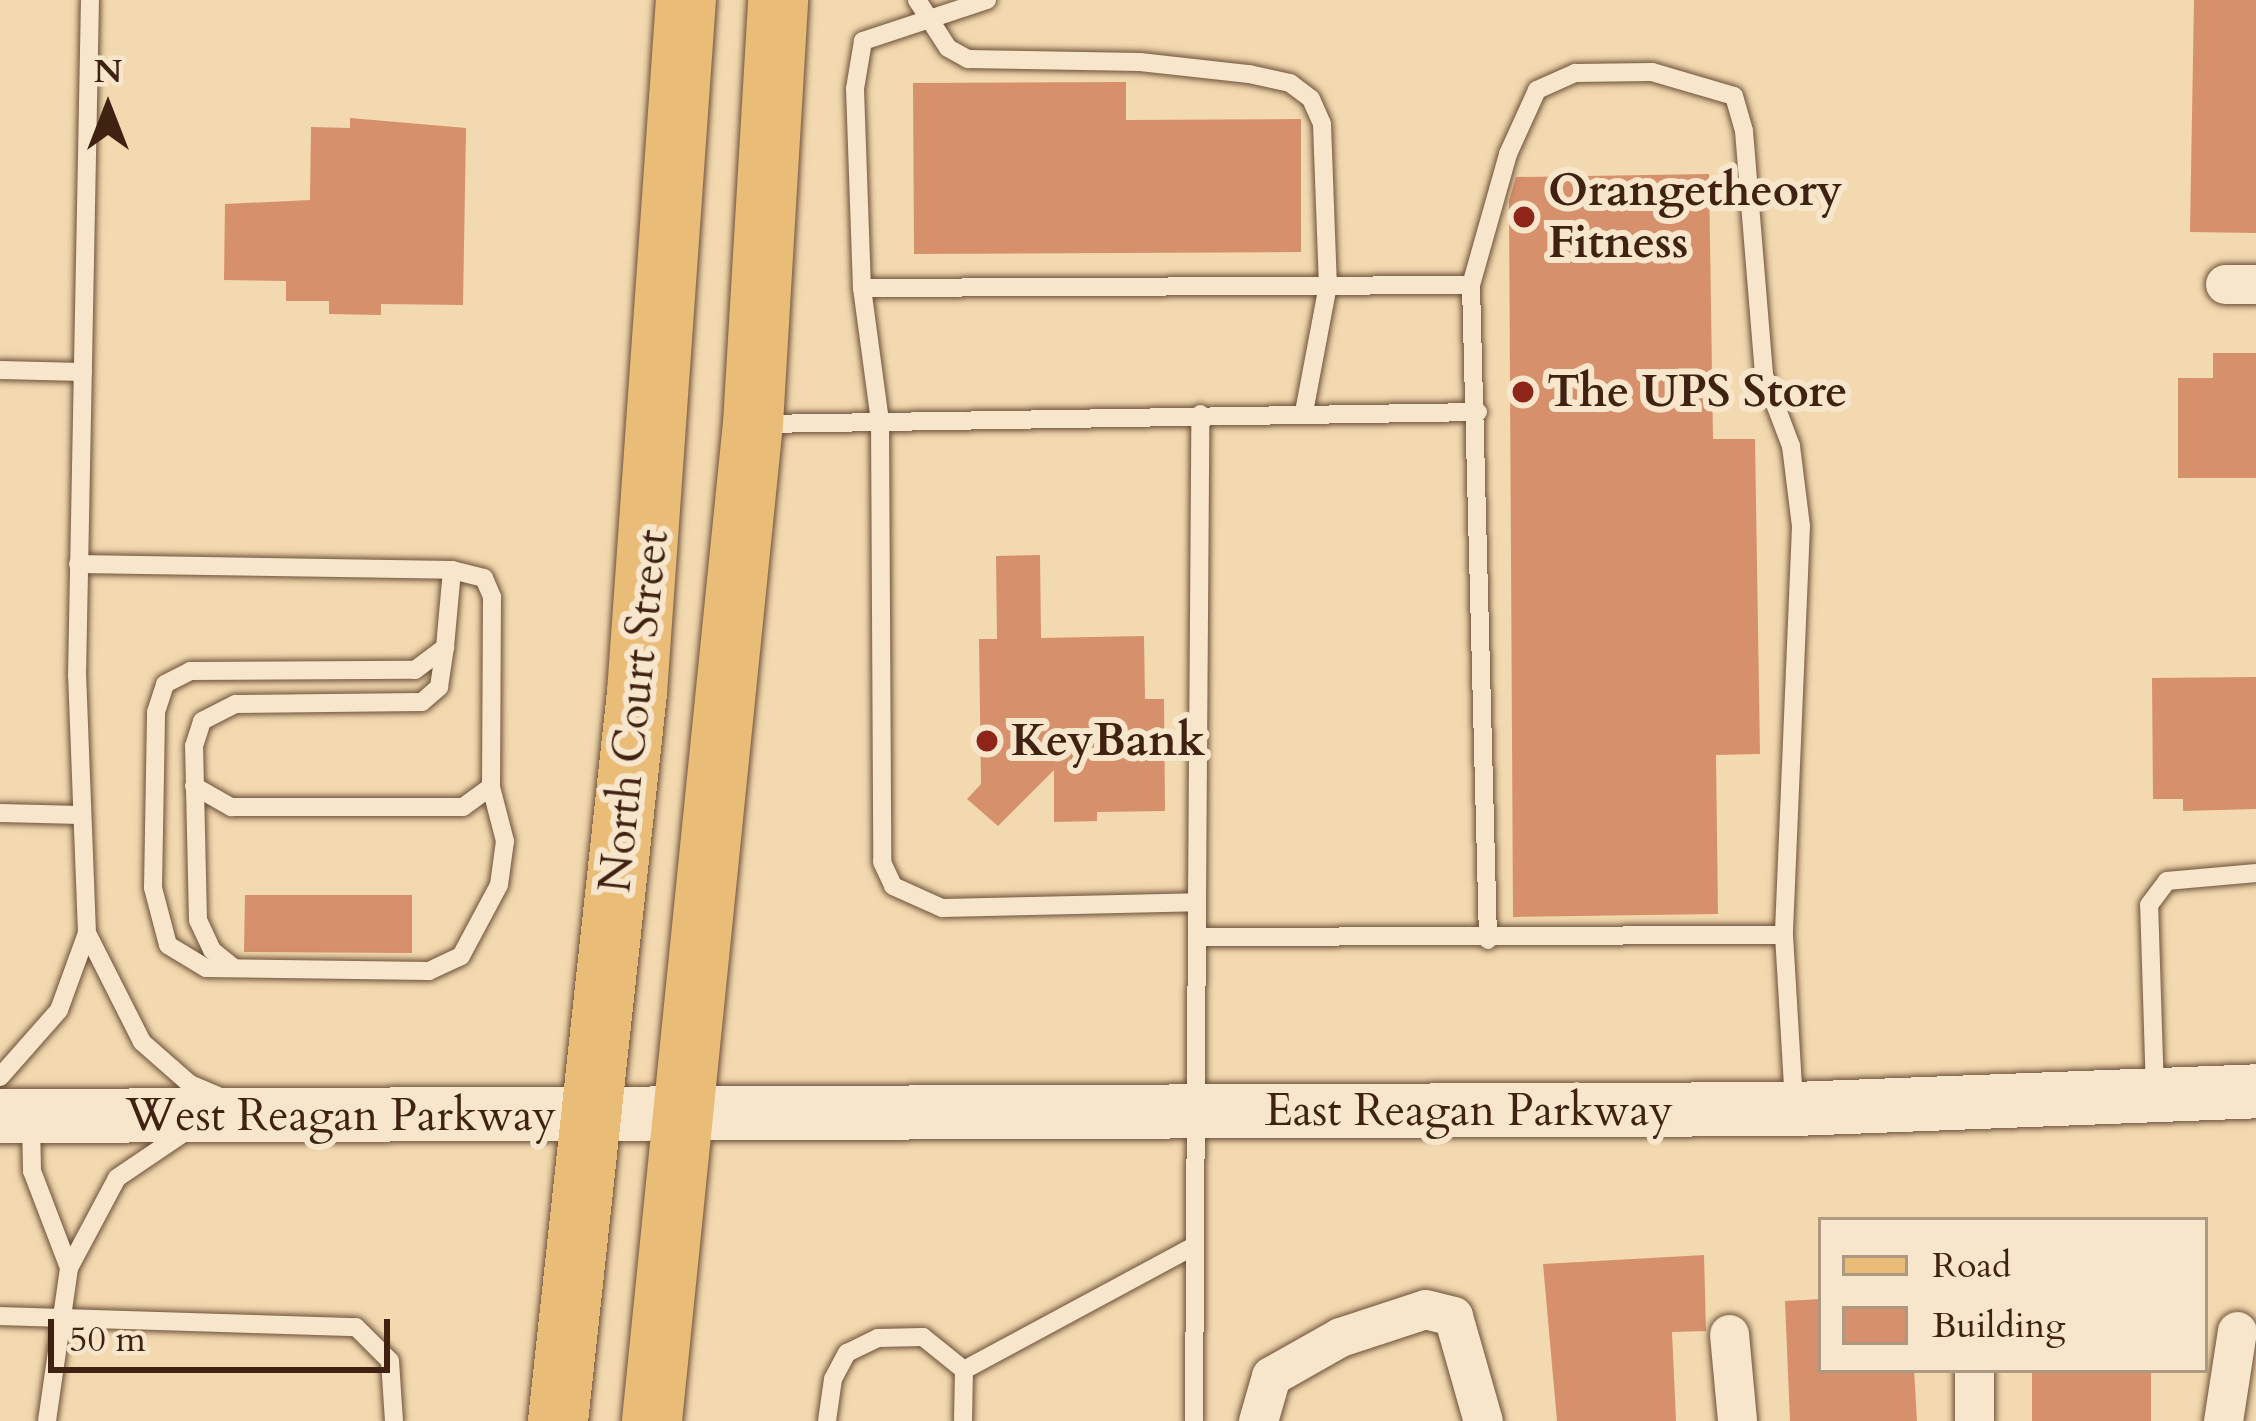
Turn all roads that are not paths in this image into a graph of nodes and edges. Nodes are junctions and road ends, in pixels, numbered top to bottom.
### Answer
1 (90, 0) edge
2 (686, 0) edge
3 (778, 0) edge
4 (987, 0) edge
5 (920, 9) edge
6 (1328, 285) junction
7 (1471, 285) junction
8 (862, 289) junction
9 (0, 370) edge
10 (83, 372) junction
11 (1304, 412) junction
12 (1478, 412) junction
13 (1200, 414) junction
14 (880, 421) junction
15 (753, 424) junction
16 (79, 564) junction
17 (452, 570) junction
18 (445, 647) junction
19 (194, 786) junction
20 (491, 787) junction
21 (0, 813) edge
22 (81, 814) junction
23 (2256, 873) edge
24 (1197, 902) junction
25 (87, 933) junction
26 (1784, 935) junction
27 (1197, 937) junction
28 (1488, 940) junction
29 (234, 968) junction
30 (2256, 1090) edge
31 (2156, 1092) junction
32 (10, 1103) edge
33 (1795, 1109) junction
34 (1198, 1112) junction
35 (590, 1116) junction
36 (284, 1117) junction
37 (682, 1117) junction
38 (206, 1118) junction
39 (1192, 1247) junction
40 (69, 1268) junction
41 (0, 1316) edge
42 (58, 1316) junction
43 (2237, 1331) dead end
44 (1729, 1334) dead end
45 (964, 1370) junction
46 (1973, 1373) edge
47 (47, 1421) edge
48 (394, 1421) edge
49 (558, 1421) edge
50 (652, 1421) edge
51 (826, 1421) edge
52 (963, 1421) edge
53 (1194, 1421) edge
54 (1258, 1421) edge
55 (1483, 1421) edge
56 (1737, 1421) edge
57 (1974, 1421) edge
58 (2224, 1421) edge

1 - 10 lane
2 - 35 main road, North Court Street
3 - 15 main road, North Court Street
4 - 5 lane
5 - 6 lane
5 - 8 lane
6 - 7 lane
6 - 8 lane
6 - 11 lane
7 - 12 lane
7 - 26 lane
8 - 14 lane
9 - 10 lane
10 - 16 lane
11 - 12 lane
11 - 13 lane
12 - 28 lane
13 - 14 lane
13 - 24 lane
14 - 15 lane
14 - 24 lane
15 - 37 main road, North Court Street
16 - 17 lane
16 - 22 lane
17 - 18 lane
17 - 20 lane
18 - 19 lane
18 - 29 lane
19 - 20 lane
19 - 29 lane
20 - 29 lane
21 - 22 lane
22 - 25 lane
23 - 31 lane
24 - 27 lane
25 - 32 lane
25 - 36 lane
26 - 28 lane
26 - 33 lane
27 - 28 lane
27 - 34 lane
30 - 31 street, East Reagan Parkway
31 - 33 street, East Reagan Parkway
32 - 38 street, West Reagan Parkway
32 - 40 lane
33 - 34 street, East Reagan Parkway
34 - 37 street, East Reagan Parkway
34 - 39 lane
35 - 36 street, West Reagan Parkway
35 - 37 street, West Reagan Parkway
35 - 49 main road, North Court Street
36 - 38 street, West Reagan Parkway
37 - 50 main road, North Court Street
38 - 40 lane
39 - 45 lane
39 - 53 lane
40 - 42 lane
41 - 42 lane
42 - 47 lane
42 - 48 lane
43 - 58 street
44 - 56 street
45 - 51 lane
45 - 52 lane
46 - 57 street
54 - 55 street

